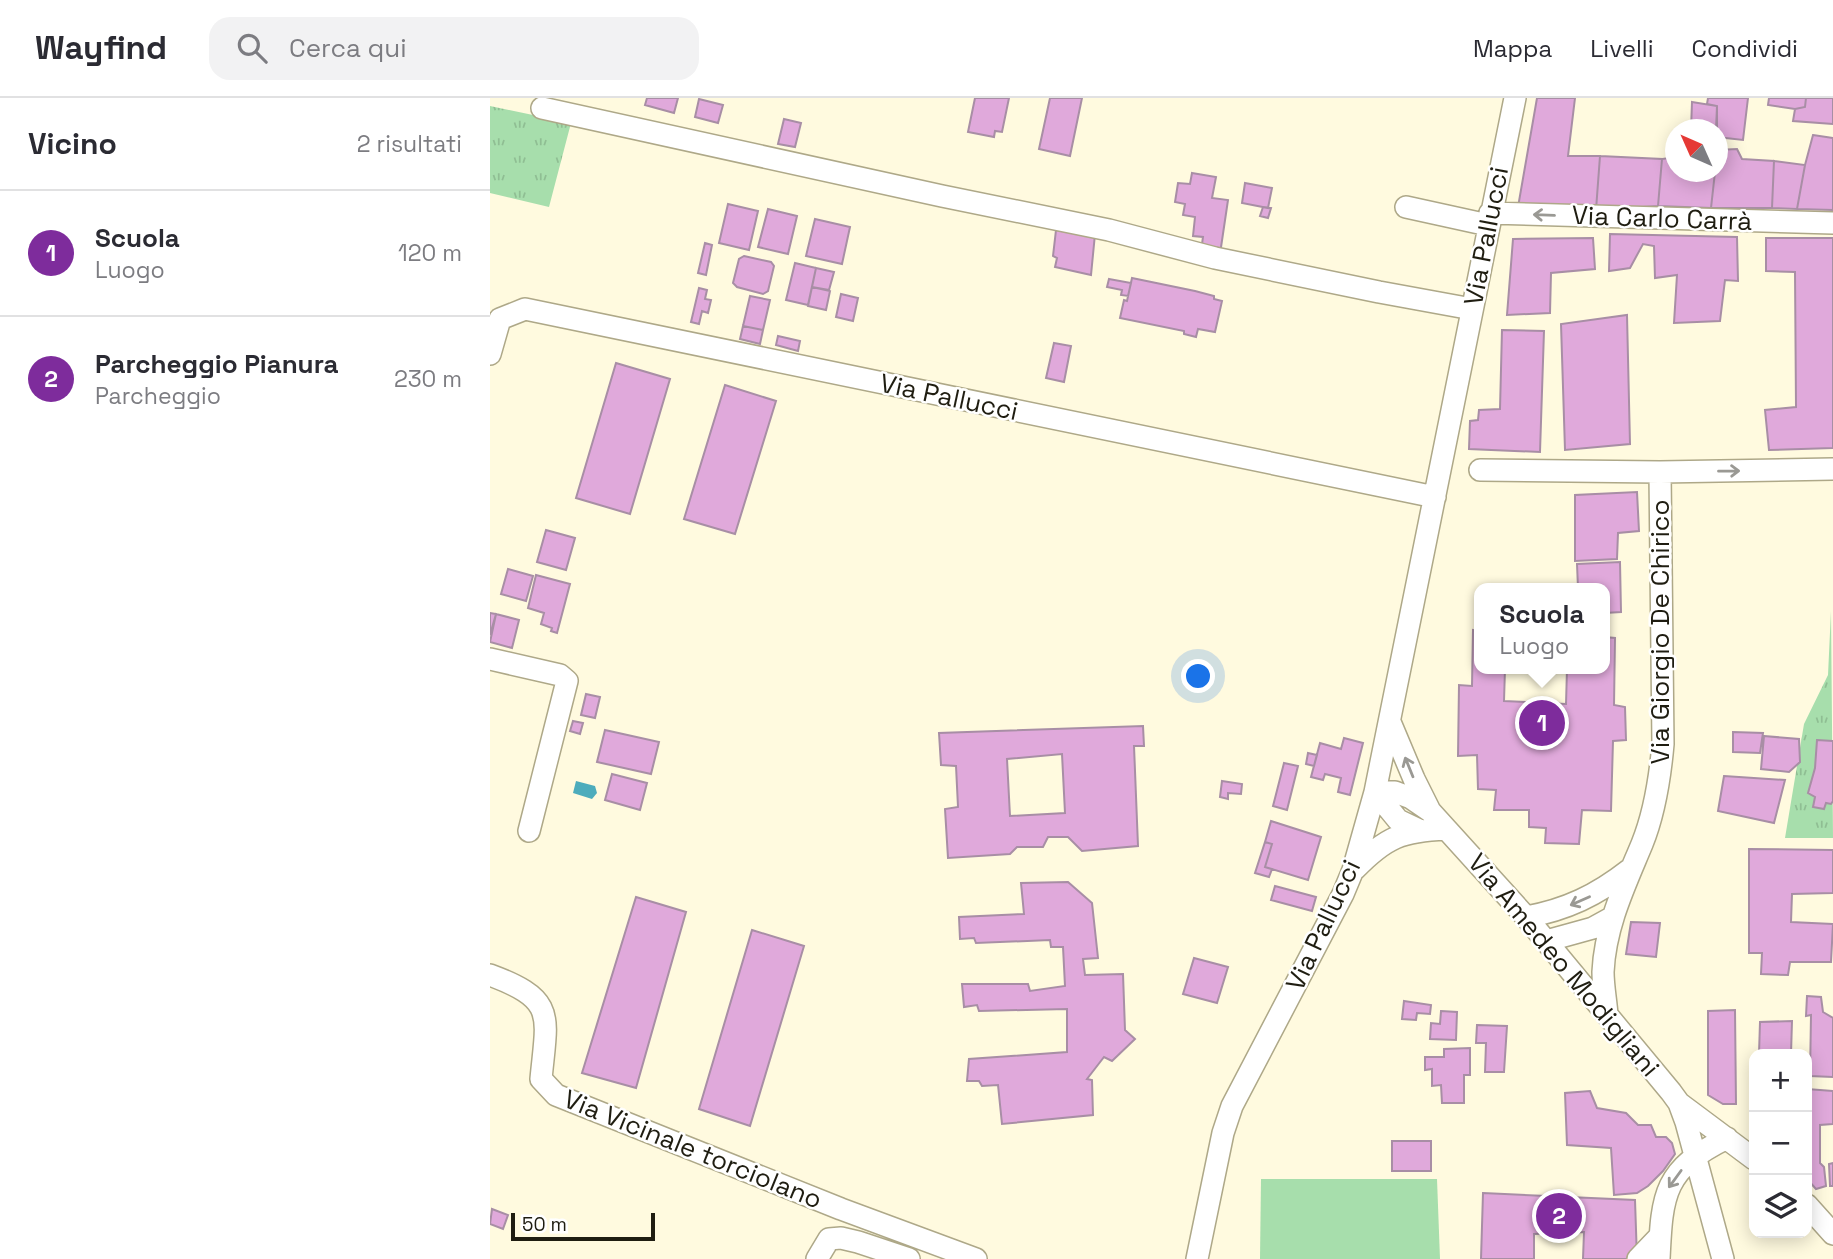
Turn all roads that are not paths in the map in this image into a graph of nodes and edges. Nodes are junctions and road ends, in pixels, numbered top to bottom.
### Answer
1 (1515, 98) edge
2 (542, 108) dead end
3 (1406, 207) dead end
4 (1489, 219) junction
5 (1833, 223) edge
6 (1472, 309) junction
7 (490, 354) edge
8 (1833, 469) edge
9 (1480, 470) dead end
10 (1660, 472) junction
11 (1435, 497) junction
12 (490, 659) edge
13 (1390, 722) junction
14 (1375, 792) junction
15 (1430, 811) junction
16 (1446, 829) junction
17 (1419, 830) junction
18 (529, 831) dead end
19 (1353, 870) junction
20 (1629, 870) junction
21 (1526, 916) junction
22 (1613, 917) junction
23 (1546, 941) junction
24 (490, 975) edge
25 (1607, 1015) junction
26 (1679, 1103) junction
27 (1727, 1138) junction
28 (1695, 1155) junction
29 (1749, 1155) edge
30 (841, 1209) junction
31 (1812, 1211) edge
32 (1833, 1234) edge
33 (1660, 1236) junction
34 (829, 1239) junction
35 (817, 1259) edge
36 (909, 1259) edge
37 (976, 1259) edge
38 (1197, 1259) edge
39 (1638, 1259) edge
40 (1659, 1259) edge
41 (1723, 1259) edge

1 - 4 street, Via Pallucci
2 - 6 street
3 - 4 street, Via Carlo Carrà
5 -> 4 street, Via Carlo Carrà
4 - 6 street, Via Pallucci
6 - 11 street, Via Pallucci
7 - 11 street, Via Pallucci
10 -> 8 street
9 - 10 street
10 - 20 street, Via Giorgio De Chirico
11 - 13 street, Via Pallucci
12 - 18 street
13 - 14 street, Via Pallucci
15 -> 13 street, Via Amedeo Modigliani
14 - 15 street, Via Amedeo Modigliani
14 - 17 street
14 - 19 street, Via Pallucci
15 - 16 street, Via Amedeo Modigliani
16 - 17 street, Via Amedeo Modigliani
16 - 21 street, Via Amedeo Modigliani
17 - 19 street, Via Amedeo Modigliani
19 - 38 street, Via Pallucci
20 -> 21 street
20 - 22 street, Via Giorgio De Chirico
21 - 23 street, Via Amedeo Modigliani
22 - 23 street
22 - 25 street, Via Giorgio De Chirico
23 - 25 street, Via Amedeo Modigliani
24 - 30 street, Via Vicinale torciolano
25 - 26 street, Via Amedeo Modigliani
26 - 27 street, Via Amedeo Modigliani
26 - 28 street, Via Amedeo Modigliani
27 - 28 street
27 - 29 street, Via Amedeo Modigliani
28 -> 33 street
28 - 41 street, Via Amedeo Modigliani
30 - 34 street
30 - 37 street, Via Vicinale torciolano
31 - 32 street
33 - 39 street
33 - 40 street
34 - 35 street
34 - 36 street

